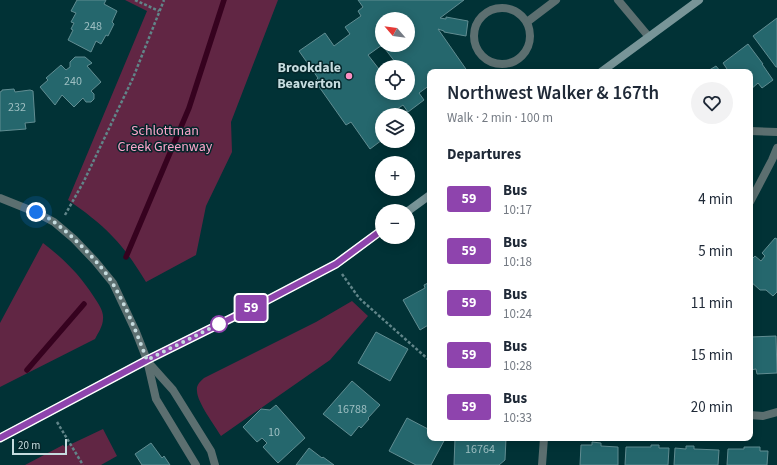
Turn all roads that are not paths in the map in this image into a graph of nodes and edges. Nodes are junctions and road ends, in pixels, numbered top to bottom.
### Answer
1 (556, 0) edge
2 (618, 0) edge
3 (699, 0) edge
4 (527, 22) junction
5 (649, 37) junction
6 (604, 69) edge
7 (753, 131) edge
8 (777, 132) edge
9 (777, 148) edge
10 (753, 196) edge
11 (427, 197) edge
12 (0, 198) edge
13 (415, 206) edge
14 (375, 235) edge
15 (147, 360) junction
16 (777, 412) edge
17 (753, 415) edge
18 (0, 438) edge
19 (544, 441) edge
20 (196, 465) edge
21 (214, 465) edge
22 (542, 465) edge

1 - 4 street
2 - 5 street
3 - 5 main road
4 - 4 street
5 - 6 main road
7 - 8 street
9 - 10 street
11 - 13 main road
12 - 15 street
14 - 15 main road
15 - 18 main road
15 - 20 street
15 - 21 street
16 - 17 street
19 - 22 street

